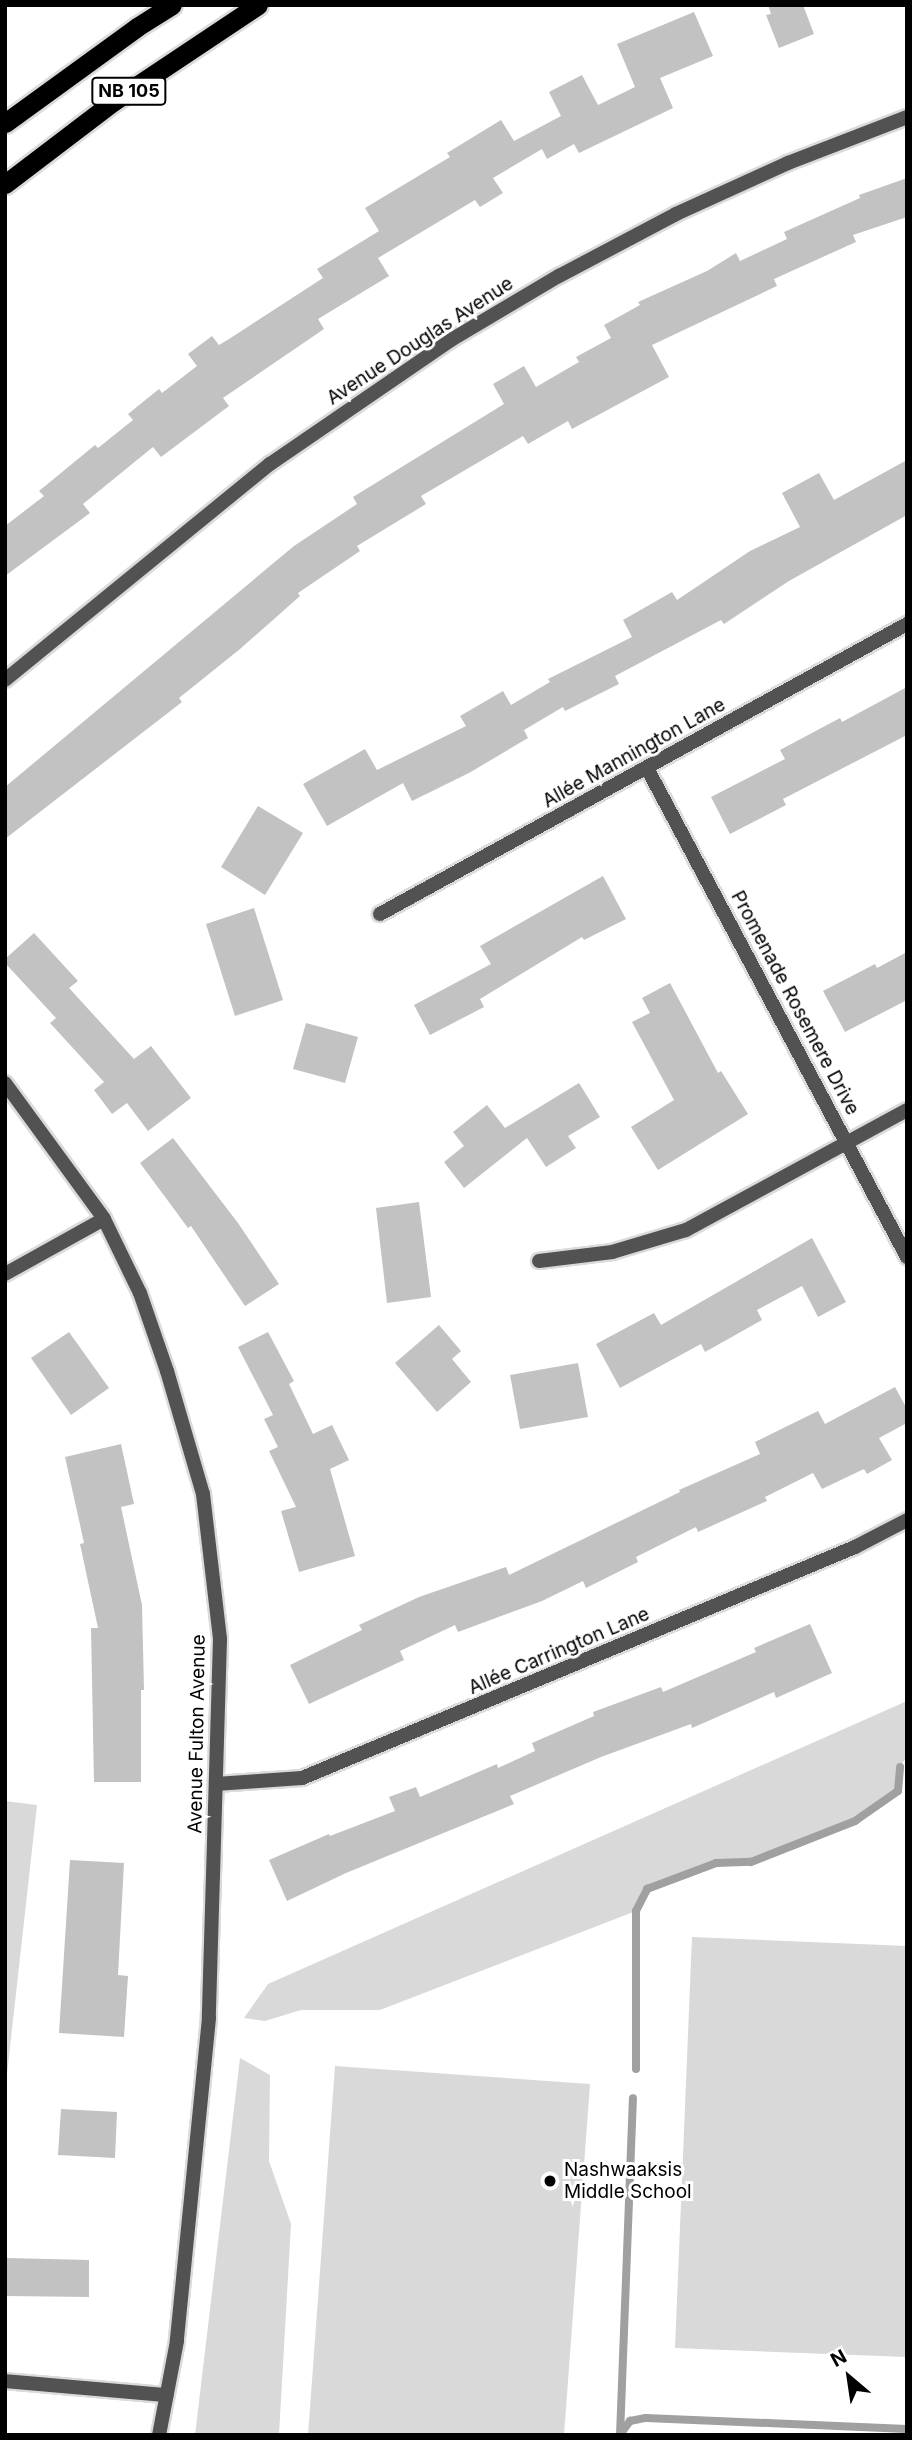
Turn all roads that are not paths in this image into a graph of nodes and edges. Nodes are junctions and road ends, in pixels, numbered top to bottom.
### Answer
1 (172, 5) edge
2 (258, 5) edge
3 (907, 117) edge
4 (5, 123) edge
5 (5, 184) edge
6 (907, 624) edge
7 (5, 680) edge
8 (647, 768) junction
9 (380, 914) dead end
10 (5, 1083) edge
11 (907, 1110) edge
12 (848, 1143) junction
13 (104, 1219) junction
14 (907, 1257) edge
15 (539, 1261) dead end
16 (5, 1274) edge
17 (907, 1520) edge
18 (216, 1784) junction
19 (5, 2381) edge
20 (166, 2395) junction
21 (159, 2435) edge

1 - 4 highway, NB 105
2 - 5 highway, NB 105
3 - 7 street, Avenue Douglas Avenue
6 - 8 street, Allée Mannington Lane
8 - 9 street, Allée Mannington Lane
8 - 12 street, Promenade Rosemere Drive
10 - 13 street, Avenue Fulton Avenue
11 - 12 street
12 - 14 street, Promenade Rosemere Drive
12 - 15 street
13 - 16 street
13 - 18 street, Avenue Fulton Avenue
17 - 18 street, Allée Carrington Lane
18 - 20 street, Avenue Fulton Avenue
19 - 20 street
20 - 21 street, Avenue Fulton Avenue

